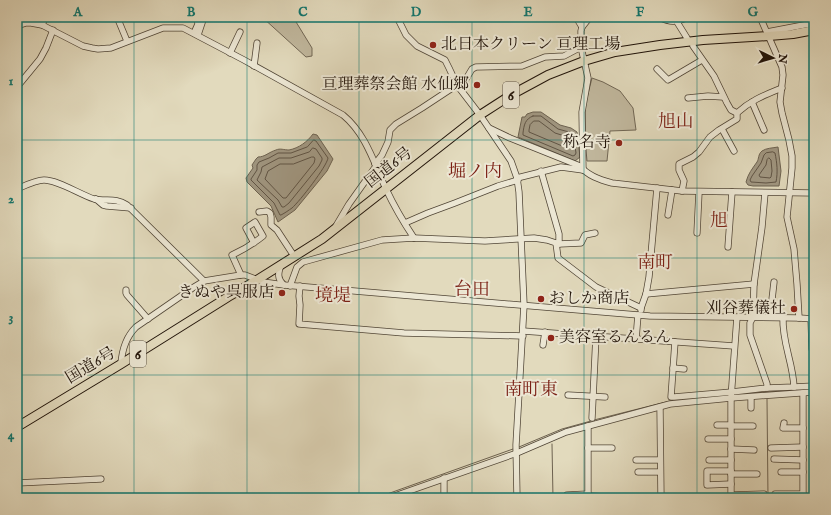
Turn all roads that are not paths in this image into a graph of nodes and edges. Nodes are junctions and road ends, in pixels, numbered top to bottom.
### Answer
1 (45, 17) edge
2 (117, 17) edge
3 (197, 17) edge
4 (204, 17) edge
5 (397, 17) edge
6 (576, 17) edge
7 (590, 17) edge
8 (659, 17) edge
9 (689, 17) edge
10 (760, 17) edge
11 (677, 22) junction
12 (814, 23) edge
13 (42, 25) junction
14 (17, 26) edge
15 (582, 27) junction
16 (53, 30) junction
17 (814, 30) edge
18 (240, 32) dead end
19 (196, 34) junction
20 (768, 34) junction
21 (687, 38) dead end
22 (127, 41) junction
23 (257, 43) dead end
24 (693, 46) dead end
25 (581, 47) junction
26 (230, 52) junction
27 (702, 60) junction
28 (584, 61) junction
29 (254, 66) junction
30 (657, 69) dead end
31 (457, 85) junction
32 (17, 87) edge
33 (782, 88) junction
34 (723, 97) junction
35 (688, 98) dead end
36 (752, 102) junction
37 (737, 113) junction
38 (480, 115) junction
39 (488, 128) junction
40 (722, 129) junction
41 (764, 130) dead end
42 (734, 151) dead end
43 (375, 165) junction
44 (583, 170) junction
45 (541, 171) junction
46 (517, 179) junction
47 (386, 188) junction
48 (657, 188) junction
49 (17, 189) edge
50 (672, 190) junction
51 (682, 192) junction
52 (699, 192) junction
53 (732, 192) junction
54 (765, 193) junction
55 (789, 193) junction
56 (814, 193) edge
57 (259, 212) dead end
58 (668, 215) dead end
59 (405, 223) junction
60 (335, 228) junction
61 (595, 233) dead end
62 (697, 233) dead end
63 (414, 238) junction
64 (521, 238) junction
65 (254, 243) dead end
66 (557, 244) junction
67 (728, 247) dead end
68 (294, 256) junction
69 (281, 265) junction
70 (241, 275) junction
71 (257, 280) junction
72 (204, 281) junction
73 (774, 282) dead end
74 (754, 284) junction
75 (284, 285) junction
76 (290, 286) junction
77 (300, 286) junction
78 (126, 290) dead end
79 (646, 294) junction
80 (524, 305) junction
81 (641, 308) junction
82 (639, 315) junction
83 (737, 317) junction
84 (753, 317) junction
85 (770, 318) junction
86 (783, 318) junction
87 (799, 318) junction
88 (148, 319) junction
89 (812, 319) edge
90 (545, 332) junction
91 (523, 333) junction
92 (596, 336) junction
93 (636, 339) junction
94 (674, 342) junction
95 (544, 345) dead end
96 (734, 346) junction
97 (812, 350) dead end
98 (121, 364) junction
99 (673, 368) junction
100 (684, 369) dead end
101 (814, 386) edge
102 (794, 387) junction
103 (767, 388) junction
104 (814, 392) edge
105 (803, 393) junction
106 (568, 395) dead end
107 (732, 395) junction
108 (593, 396) junction
109 (605, 397) dead end
110 (751, 397) junction
111 (660, 407) junction
112 (751, 408) dead end
113 (592, 418) dead end
114 (784, 423) dead end
115 (717, 425) dead end
116 (588, 426) junction
117 (731, 426) junction
118 (753, 426) dead end
119 (17, 427) edge
120 (803, 428) junction
121 (708, 439) dead end
122 (731, 439) junction
123 (803, 447) junction
124 (588, 448) junction
125 (612, 448) dead end
126 (771, 448) dead end
127 (731, 449) junction
128 (754, 450) dead end
129 (517, 452) junction
130 (636, 460) dead end
131 (660, 460) junction
132 (709, 460) dead end
133 (731, 460) junction
134 (774, 460) dead end
135 (803, 460) junction
136 (638, 472) dead end
137 (660, 472) junction
138 (731, 472) junction
139 (781, 472) dead end
140 (803, 472) junction
141 (757, 474) dead end
142 (444, 478) junction
143 (102, 479) dead end
144 (17, 483) edge
145 (731, 484) junction
146 (764, 494) dead end
147 (775, 494) dead end
148 (567, 495) dead end
149 (588, 496) edge
150 (731, 496) edge
151 (803, 496) edge
152 (681, 497) edge
153 (389, 498) edge
154 (444, 498) edge
155 (517, 498) edge
156 (613, 498) edge
157 (660, 498) edge

1 - 13 street
2 - 22 street
3 - 19 street
4 - 19 street
5 - 31 street
6 - 15 street
7 - 15 street
8 - 11 street
9 - 11 street
10 - 20 street
11 - 21 street
12 - 20 street
13 - 14 street
13 - 16 street
15 - 25 street
16 - 22 street
16 - 32 street
17 - 20 highway, 国道6号 / 6
18 - 26 street
19 - 22 street
19 - 26 street
20 - 28 highway, 国道6号 / 6
20 - 33 street
23 - 29 street
24 - 27 street
25 - 28 street
25 - 31 street
26 - 29 street
27 - 30 street
27 - 34 street
28 - 38 highway, 国道6号 / 6
28 - 44 street
29 - 43 street
31 - 38 street
31 - 43 street
33 - 36 street
33 - 55 street
34 - 35 street
34 - 37 street
36 - 37 street
36 - 41 street
37 - 40 street
38 - 39 street
38 - 47 highway, 国道6号 / 6
39 - 44 street
39 - 46 street
40 - 42 street
40 - 51 street
43 - 47 street
43 - 60 street
44 - 45 street
44 - 48 street
45 - 46 street
45 - 66 street
46 - 59 street
46 - 64 street
47 - 59 street
47 - 60 highway, 国道6号 / 6
48 - 50 street
48 - 79 street
49 - 72 street
50 - 51 street
50 - 58 street
51 - 52 street
52 - 53 street
52 - 62 street
53 - 54 street
53 - 67 street
54 - 55 street
54 - 74 street
55 - 56 street
55 - 87 street
57 - 68 street
59 - 63 street
60 - 68 highway, 国道6号 / 6
61 - 66 street
63 - 64 street
63 - 76 street
64 - 66 street
64 - 80 street
65 - 70 street
66 - 81 street
68 - 69 highway, 国道6号 / 6
69 - 71 highway, 国道6号 / 6
69 - 75 street
70 - 71 street
70 - 72 street
71 - 75 street
71 - 98 highway, 国道6号 / 6
72 - 88 street
73 - 85 street
74 - 79 street
74 - 84 street
75 - 76 street
76 - 77 street
77 - 80 street
77 - 91 street
78 - 88 street
79 - 81 street
80 - 82 street
80 - 91 street
81 - 82 street
82 - 83 street
82 - 93 street
83 - 84 street
83 - 96 street
84 - 85 street
84 - 103 street
85 - 86 street
86 - 87 street
86 - 102 street
87 - 89 street
88 - 98 street
89 - 97 street
90 - 91 street
90 - 92 street
90 - 95 street
91 - 129 street
92 - 93 street
92 - 108 street
93 - 94 street
94 - 96 street
94 - 99 street
96 - 107 street
98 - 119 highway, 国道6号 / 6
99 - 100 street
99 - 107 street
101 - 102 street
102 - 103 street
103 - 107 street
104 - 105 street
105 - 110 street
105 - 120 street
106 - 108 street
107 - 110 street
107 - 111 street
107 - 117 street
108 - 109 street
108 - 113 street
110 - 112 street
111 - 116 street
111 - 131 street
114 - 120 street
115 - 117 street
116 - 124 street
116 - 129 street
117 - 118 street
117 - 122 street
120 - 123 street
121 - 122 street
122 - 127 street
123 - 126 street
123 - 135 street
124 - 125 street
124 - 149 street
127 - 128 street
127 - 133 street
129 - 142 street
129 - 155 street
130 - 131 street
131 - 137 street
132 - 133 street
133 - 138 street
134 - 135 street
135 - 140 street
136 - 137 street
137 - 157 street
138 - 141 street
138 - 145 street
138 - 145 street
139 - 140 street
140 - 151 street
142 - 153 street
142 - 154 street
143 - 144 street
145 - 150 street
146 - 150 street
147 - 151 street
148 - 149 street
149 - 156 street
152 - 157 street

